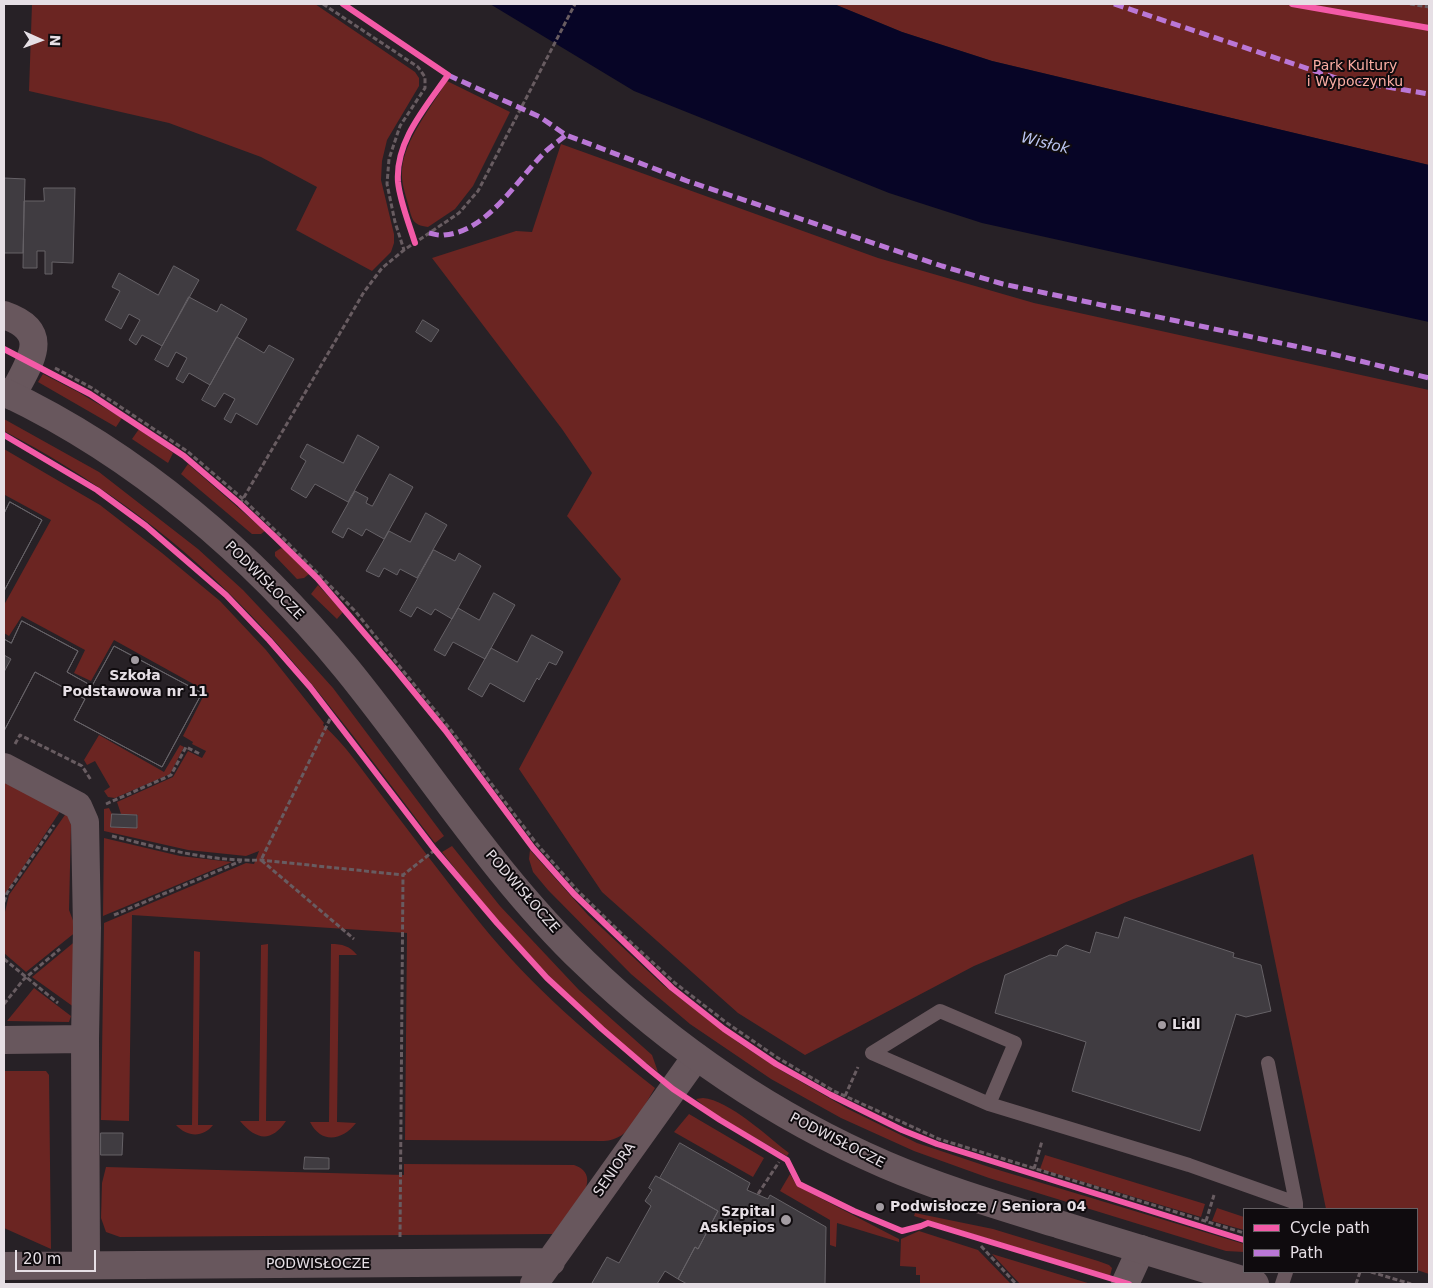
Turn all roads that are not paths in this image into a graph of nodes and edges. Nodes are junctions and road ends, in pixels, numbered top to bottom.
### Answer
1 (4, 315) edge
2 (8, 394) edge
3 (8, 759) edge
4 (85, 1039) junction
5 (4, 1040) edge
6 (696, 1056) junction
7 (1268, 1062) dead end
8 (989, 1104) junction
9 (1296, 1206) edge
10 (1141, 1249) junction
11 (551, 1262) junction
12 (86, 1265) junction
13 (4, 1266) edge
14 (534, 1284) edge
15 (1125, 1284) edge
16 (1255, 1284) edge

1 - 2 street
2 - 6 street, PODWISŁOCZE
3 - 4 street
4 - 5 street
4 - 12 street
6 - 10 street, PODWISŁOCZE
6 - 11 street, SENIORA
7 - 9 lane
8 - 8 lane
8 - 9 lane
10 - 15 street
10 - 16 street, PODWISŁOCZE
11 - 12 street, PODWISŁOCZE
11 - 14 street, SENIORA
12 - 13 street, PODWISŁOCZE

